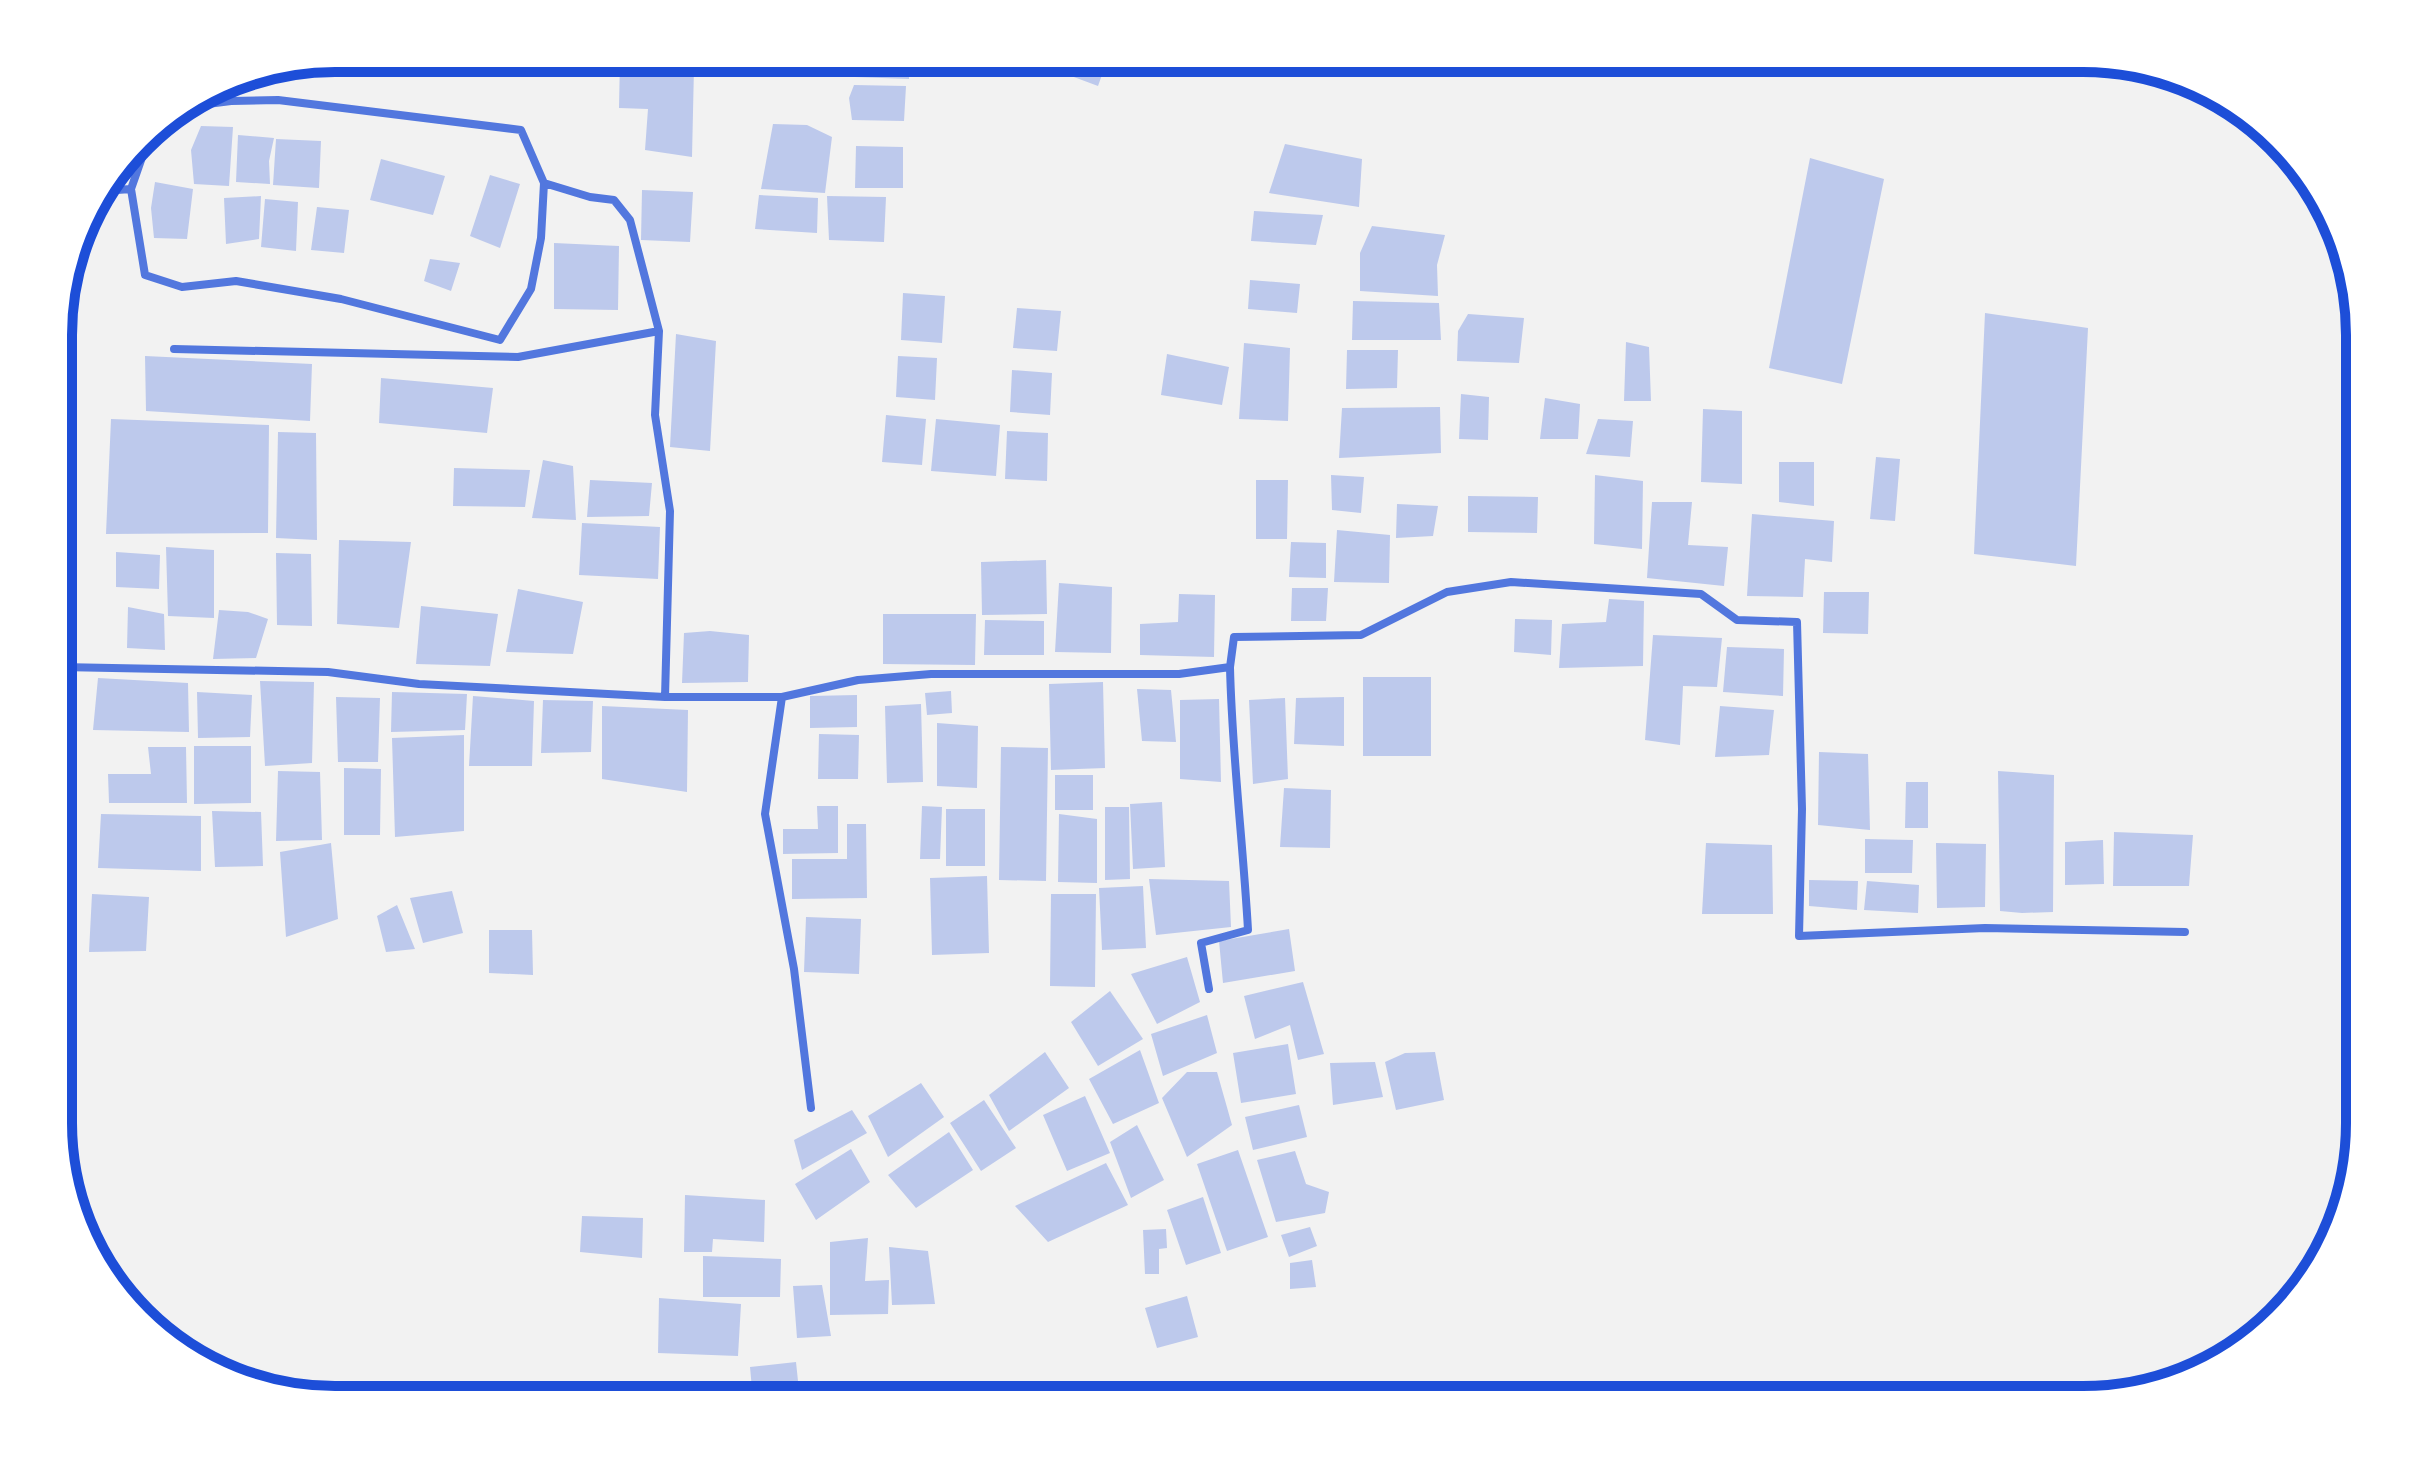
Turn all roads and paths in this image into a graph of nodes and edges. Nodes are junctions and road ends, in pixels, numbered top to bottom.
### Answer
1 (210, 104) edge
2 (142, 157) edge
3 (544, 183) junction
4 (131, 189) junction
5 (115, 190) edge
6 (659, 331) junction
7 (174, 349) dead end
8 (72, 666) edge
9 (1230, 667) junction
10 (665, 697) junction
11 (782, 697) junction
12 (2185, 932) dead end
13 (1209, 989) dead end
14 (811, 1108) dead end

1 - 3 street
2 - 4 street
3 - 4 street
3 - 6 street
4 - 5 street
6 - 7 street
6 - 10 street
8 - 10 street
9 - 11 street
9 - 12 street
9 - 13 street
10 - 11 street
11 - 14 street

